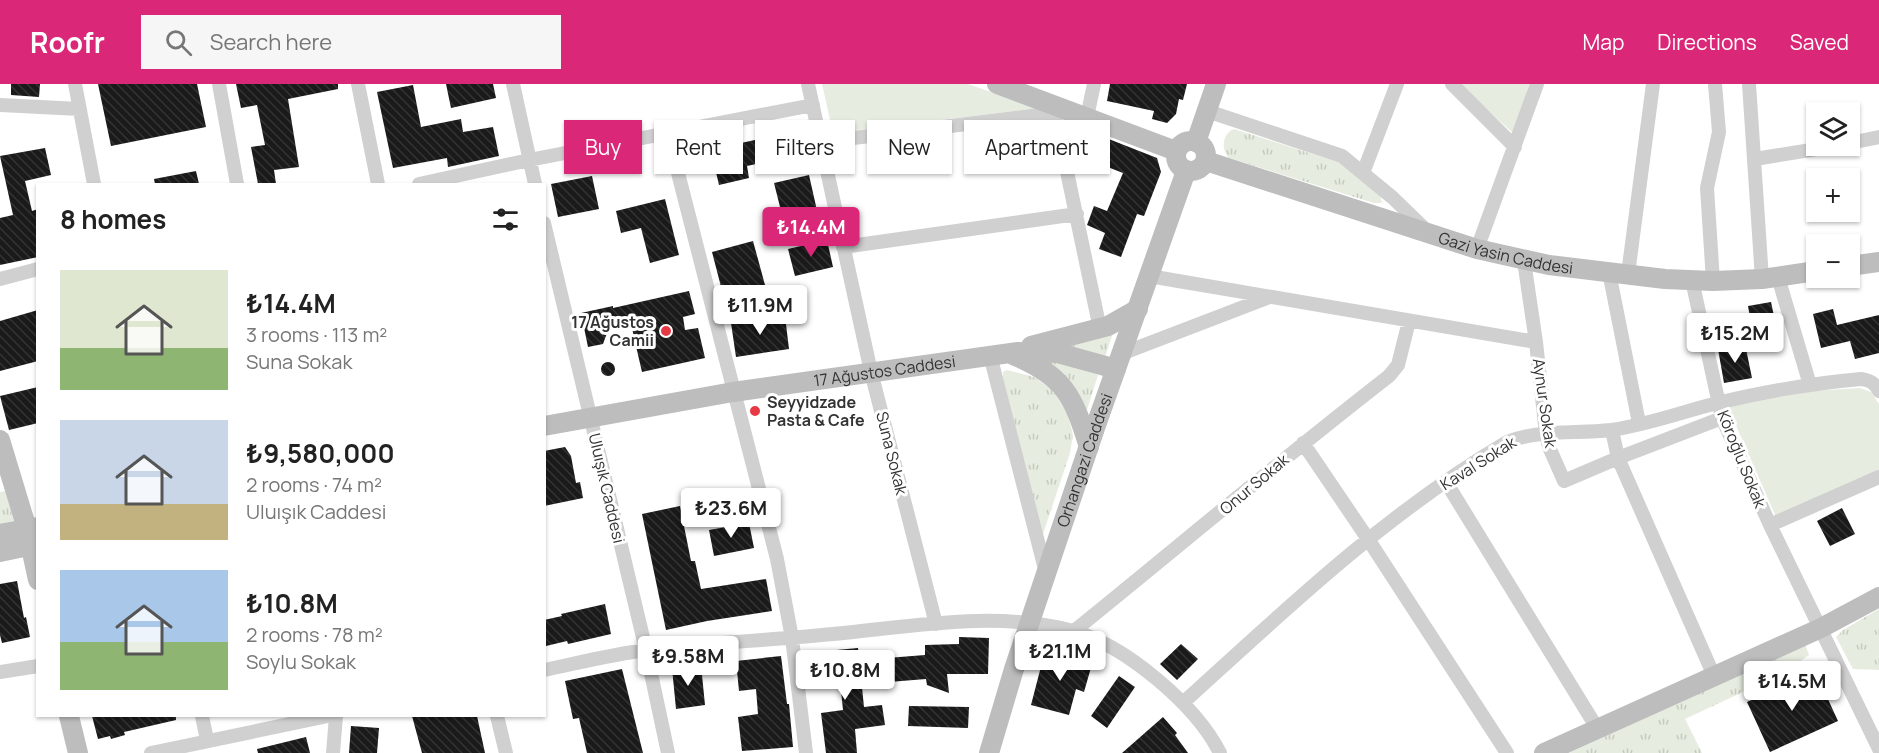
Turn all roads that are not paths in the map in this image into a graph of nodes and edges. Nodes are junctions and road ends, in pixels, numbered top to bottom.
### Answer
1 (75, 84) edge
2 (219, 84) edge
3 (358, 84) edge
4 (513, 84) edge
5 (808, 84) edge
6 (997, 84) edge
7 (1094, 84) edge
8 (1216, 84) edge
9 (1397, 84) edge
10 (1452, 84) edge
11 (1537, 84) edge
12 (1653, 84) edge
13 (1715, 84) edge
14 (1749, 84) edge
15 (0, 105) edge
16 (813, 105) junction
17 (80, 109) junction
18 (1054, 109) junction
19 (1207, 111) junction
20 (1087, 117) junction
21 (738, 120) edge
22 (816, 120) edge
23 (654, 137) edge
24 (855, 137) edge
25 (1879, 137) edge
26 (1860, 141) edge
27 (1196, 142) junction
28 (1515, 147) junction
29 (1176, 151) junction
30 (1806, 151) edge
31 (1755, 159) junction
32 (530, 160) junction
33 (1206, 161) junction
34 (1186, 171) junction
35 (1364, 173) junction
36 (678, 174) edge
37 (828, 174) edge
38 (94, 183) edge
39 (237, 183) edge
40 (378, 183) edge
41 (424, 183) edge
42 (535, 183) edge
43 (1077, 214) junction
44 (546, 231) edge
45 (1429, 233) junction
46 (843, 247) junction
47 (1477, 249) junction
48 (1524, 261) junction
49 (1879, 262) edge
50 (1860, 265) edge
51 (36, 270) edge
52 (1619, 273) junction
53 (1806, 273) edge
54 (1149, 276) junction
55 (1770, 278) junction
56 (0, 279) edge
57 (1692, 280) junction
58 (1713, 281) junction
59 (1269, 297) junction
60 (1138, 309) junction
61 (1409, 321) junction
62 (1100, 329) junction
63 (1536, 342) junction
64 (999, 354) junction
65 (1118, 362) junction
66 (871, 372) junction
67 (1810, 385) junction
68 (1878, 389) edge
69 (733, 392) junction
70 (1719, 403) junction
71 (591, 417) junction
72 (1722, 418) junction
73 (1639, 423) junction
74 (546, 426) edge
75 (1611, 430) junction
76 (1546, 434) junction
77 (0, 440) edge
78 (1303, 443) junction
79 (1089, 447) junction
80 (1618, 458) junction
81 (1879, 477) edge
82 (1446, 482) junction
83 (1770, 525) junction
84 (0, 534) edge
85 (33, 537) edge
86 (1368, 539) junction
87 (0, 552) edge
88 (36, 563) edge
89 (1046, 573) junction
90 (1879, 597) edge
91 (1030, 622) junction
92 (936, 624) junction
93 (1821, 628) junction
94 (1074, 631) junction
95 (792, 638) junction
96 (646, 650) junction
97 (36, 666) edge
98 (546, 670) edge
99 (0, 672) edge
100 (1714, 676) junction
101 (1184, 702) junction
102 (69, 717) edge
103 (202, 717) edge
104 (323, 717) edge
105 (336, 717) edge
106 (497, 717) edge
107 (1597, 728) junction
108 (207, 740) junction
109 (1879, 749) edge
110 (78, 753) edge
111 (151, 753) edge
112 (333, 753) edge
113 (506, 753) edge
114 (668, 753) edge
115 (806, 753) edge
116 (989, 753) edge
117 (1220, 753) edge
118 (1508, 753) edge
119 (1544, 753) edge

1 - 17 street
2 - 39 street
3 - 40 street
4 - 32 street
5 - 16 street, Suna Sokak
6 - 18 street
7 - 20 street
8 - 19 street
9 - 35 street
10 - 28 street
11 - 28 street
12 - 52 street
13 - 58 street
14 - 31 street
15 - 17 street
16 - 21 street
16 - 22 street, Suna Sokak
17 - 38 street
18 - 20 street
18 - 24 street
18 - 43 street
19 - 27 street
19 - 35 street
20 - 29 street
23 - 32 street
25 - 26 street
27 - 29 street
27 - 33 street
28 - 47 street
29 - 34 street
30 - 31 street
31 - 55 street
32 - 41 street
32 - 42 street
33 - 34 street
33 - 45 street, Gazi Yasin Caddesi
34 - 54 street, Orhangazi Caddesi
35 - 45 street
36 - 69 street
37 - 46 street, Suna Sokak
43 - 46 street
43 - 62 street
44 - 71 street, Uluışık Caddesi
45 - 47 street, Gazi Yasin Caddesi
46 - 66 street, Suna Sokak
47 - 48 street, Gazi Yasin Caddesi
48 - 52 street, Gazi Yasin Caddesi
48 - 63 street, Aynur Sokak
49 - 50 street
51 - 56 street
52 - 57 street, Gazi Yasin Caddesi
52 - 73 street
53 - 55 street, Gazi Yasin Caddesi
54 - 59 street
54 - 60 street, Orhangazi Caddesi
55 - 58 street, Gazi Yasin Caddesi
55 - 67 street
57 - 58 street, Gazi Yasin Caddesi
57 - 70 street, Köroğlu Sokak
59 - 61 street
59 - 65 street
60 - 62 street
60 - 65 street, Orhangazi Caddesi
61 - 63 street
61 - 78 street, Onur Sokak
62 - 64 street
63 - 76 street, Aynur Sokak
64 - 65 street, 17 Ağustos Caddesi
64 - 66 street, 17 Ağustos Caddesi
64 - 79 street
64 - 89 street
65 - 79 street, Orhangazi Caddesi
66 - 69 street, 17 Ağustos Caddesi
66 - 92 street, Suna Sokak
67 - 68 street, Kaval Sokak
67 - 70 street, Kaval Sokak
69 - 71 street, 17 Ağustos Caddesi
69 - 95 street
70 - 72 street, Köroğlu Sokak
70 - 73 street, Kaval Sokak
71 - 74 street, 17 Ağustos Caddesi
71 - 96 street, Uluışık Caddesi
72 - 80 street, Aynur Sokak
72 - 83 street, Köroğlu Sokak
73 - 75 street, Kaval Sokak
75 - 76 street, Kaval Sokak
75 - 80 street
76 - 80 street, Aynur Sokak
76 - 82 street, Kaval Sokak
77 - 85 street
78 - 86 street
78 - 94 street, Onur Sokak
79 - 89 street, Orhangazi Caddesi
80 - 100 street
81 - 83 street
82 - 86 street, Kaval Sokak
82 - 107 street
83 - 93 street, Köroğlu Sokak
84 - 85 street
85 - 87 street
85 - 88 street
86 - 101 street, Kaval Sokak
86 - 118 street
89 - 91 street, Orhangazi Caddesi
90 - 93 street
91 - 92 street
91 - 94 street
91 - 116 street, Orhangazi Caddesi
92 - 95 street
93 - 100 street
93 - 109 street, Köroğlu Sokak
94 - 101 street
95 - 96 street
95 - 115 street
96 - 98 street
96 - 114 street, Uluışık Caddesi
97 - 99 street
100 - 107 street
101 - 117 street
102 - 110 street
103 - 108 street
104 - 108 street
105 - 112 street
106 - 113 street
107 - 119 street
108 - 111 street

